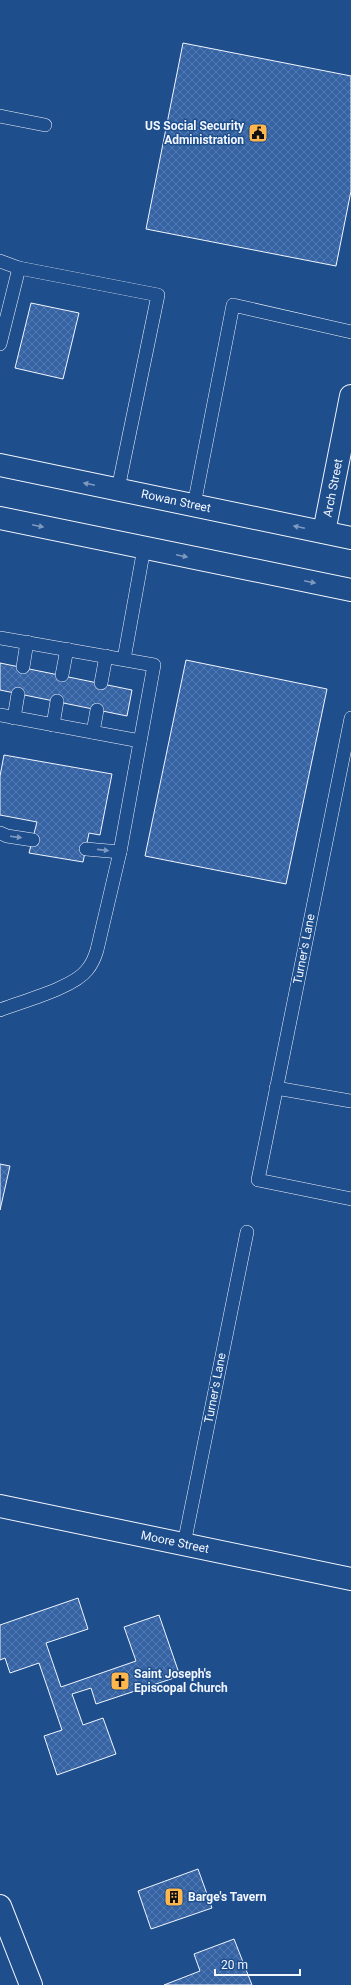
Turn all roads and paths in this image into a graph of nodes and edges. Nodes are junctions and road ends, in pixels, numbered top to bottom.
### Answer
1 (0, 116) edge
2 (45, 125) dead end
3 (0, 261) edge
4 (19, 268) junction
5 (351, 332) edge
6 (0, 344) edge
7 (351, 396) edge
8 (0, 465) edge
9 (118, 489) junction
10 (194, 505) junction
11 (0, 518) edge
12 (324, 532) junction
13 (351, 538) edge
14 (144, 548) junction
15 (351, 590) edge
16 (0, 638) edge
17 (27, 642) junction
18 (67, 649) junction
19 (106, 656) junction
20 (124, 659) junction
21 (23, 667) dead end
22 (62, 675) dead end
23 (101, 683) dead end
24 (18, 694) dead end
25 (57, 702) dead end
26 (97, 710) dead end
27 (0, 715) edge
28 (14, 718) junction
29 (351, 718) edge
30 (53, 725) junction
31 (93, 732) junction
32 (140, 741) junction
33 (0, 833) edge
34 (33, 840) dead end
35 (86, 848) dead end
36 (120, 852) junction
37 (0, 1010) edge
38 (276, 1088) junction
39 (351, 1101) edge
40 (351, 1199) edge
41 (247, 1232) dead end
42 (0, 1506) edge
43 (184, 1544) junction
44 (351, 1579) edge
45 (0, 1906) edge
46 (31, 1985) edge

1 - 2 lane
3 - 4 lane
4 - 6 lane
4 - 9 lane
5 - 10 lane
7 - 12 main road, Arch Street
9 -> 8 main road, Rowan Street
9 - 10 main road, Rowan Street
12 -> 10 main road, Rowan Street
11 -> 14 main road
12 - 13 main road, Rowan Street
14 -> 15 main road
14 - 20 lane
16 - 17 lane
17 - 18 lane
17 - 21 lane
18 - 19 lane
18 - 22 lane
19 - 20 lane
19 - 23 lane
20 - 32 lane
24 - 28 lane
25 - 30 lane
26 - 31 lane
27 - 28 lane
28 - 30 lane
29 - 38 lane, Turner's Lane
30 - 31 lane
31 - 32 lane
32 - 36 lane
33 -> 34 lane
35 -> 36 lane
36 - 37 lane
38 - 39 lane
38 - 40 lane, Turner's Lane
41 - 43 lane, Turner's Lane
42 - 43 main road, Moore Street
43 - 44 main road, Moore Street
45 - 46 main road

